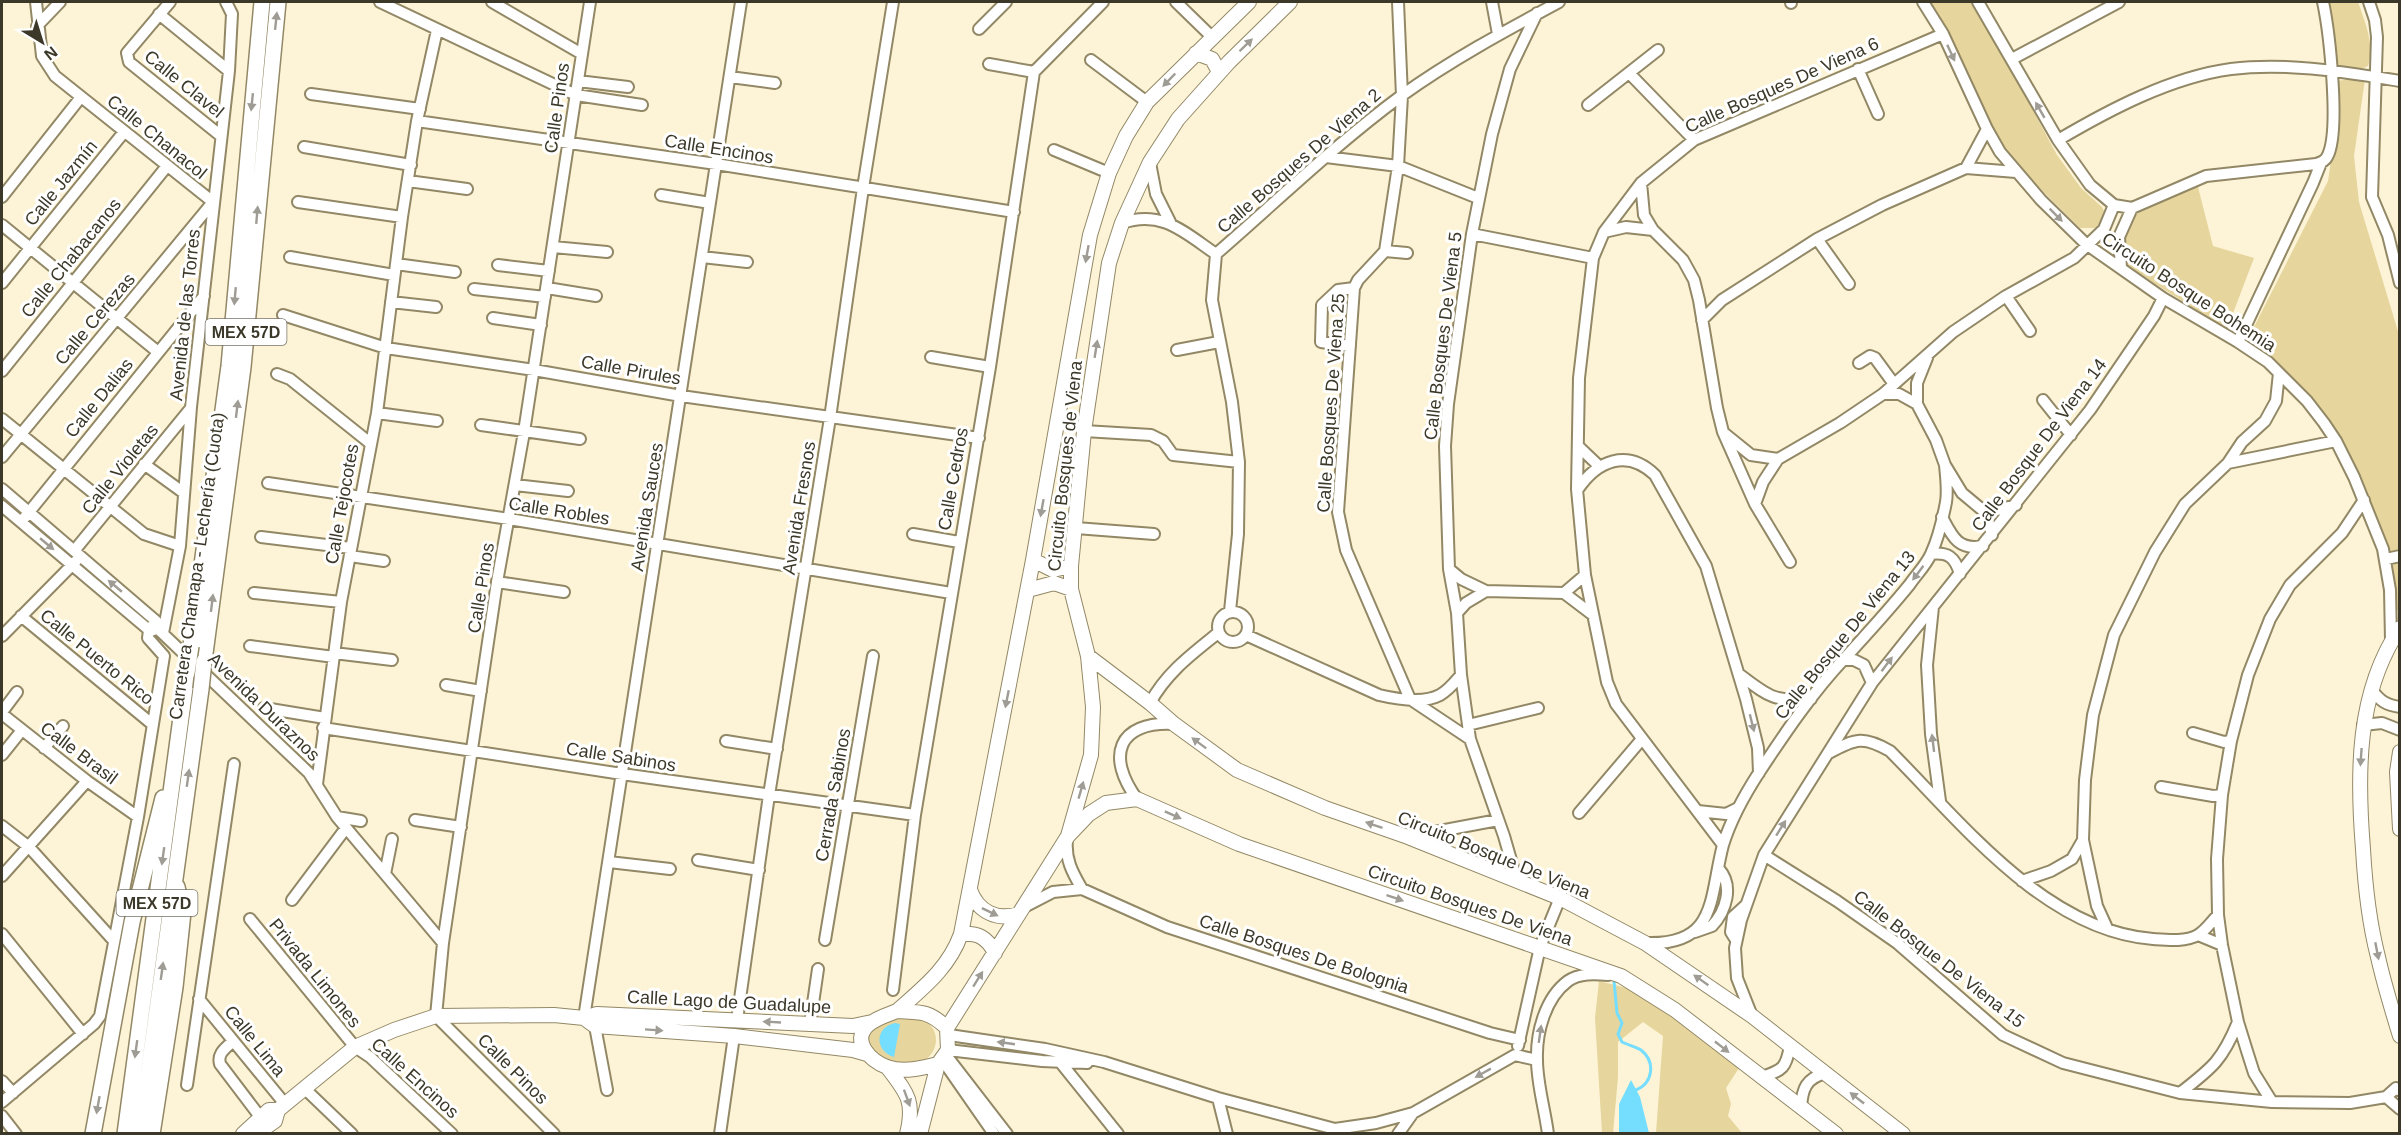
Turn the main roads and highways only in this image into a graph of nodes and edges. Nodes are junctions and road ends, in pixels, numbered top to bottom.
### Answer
1 (262, 2) edge
2 (278, 2) edge
3 (1249, 2) edge
4 (1290, 2) edge
5 (1211, 38) junction
6 (1196, 53) junction
7 (1224, 67) junction
8 (1033, 560) junction
9 (1071, 566) junction
10 (1071, 588) junction
11 (1028, 590) junction
12 (2400, 628) edge
13 (1088, 656) junction
14 (179, 741) junction
15 (2400, 752) edge
16 (2400, 828) edge
17 (1068, 836) junction
18 (175, 874) junction
19 (970, 890) junction
20 (1022, 910) junction
21 (961, 934) junction
22 (994, 953) junction
23 (897, 1011) junction
24 (590, 1022) junction
25 (872, 1022) junction
26 (948, 1031) junction
27 (2400, 1036) edge
28 (867, 1054) junction
29 (943, 1057) junction
30 (888, 1068) junction
31 (281, 1107) junction
32 (93, 1134) edge
33 (125, 1134) edge
34 (140, 1134) edge
35 (152, 1134) edge
36 (243, 1134) edge
37 (256, 1134) edge
38 (907, 1134) edge
39 (920, 1134) edge
40 (1836, 1134) edge
41 (1903, 1134) edge

1 -> 14 highway, Carretera Chamapa - Lechería (Cuota) / MEX 57D, bridge
18 -> 2 highway, Carretera Chamapa - Lechería (Cuota) / MEX 57D, bridge
3 - 5 main road, Circuito Bosques de Viena
7 -> 4 main road, Circuito Bosques de Viena
5 - 6 main road, Circuito Bosques de Viena
5 - 7 main road
6 - 7 main road
6 -> 8 main road, Circuito Bosques de Viena
9 -> 7 main road, Circuito Bosques de Viena
8 - 9 main road
8 - 11 main road, Circuito Bosques de Viena
9 - 10 main road, Circuito Bosques de Viena
10 - 11 main road
10 - 13 main road, Circuito Bosques de Viena
11 -> 19 main road, Circuito Bosques de Viena
12 -> 27 main road
17 -> 13 main road, Circuito Bosques de Viena
41 -> 13 main road, Circuito Bosque De Viena
14 -> 32 highway
14 -> 33 highway, Carretera Chamapa - Lechería (Cuota) / MEX 57D
15 - 16 main road
17 - 20 main road, Circuito Bosques de Viena
17 -> 40 main road, Circuito Bosques De Viena
34 -> 18 highway, Carretera Chamapa - Lechería (Cuota) / MEX 57D
18 - 35 highway
19 -> 20 main road
19 - 21 main road, Circuito Bosques de Viena
20 - 22 main road, Circuito Bosques de Viena
21 - 22 main road
21 - 23 main road, Circuito Bosques de Viena
26 -> 22 main road, Circuito Bosques de Viena
23 - 25 main road
23 - 26 main road
25 -> 24 main road, Calle Lago de Guadalupe
24 -> 28 main road, Calle Lago de Guadalupe
24 - 31 main road, Calle Lago de Guadalupe
25 - 28 main road
26 - 29 main road
28 - 30 main road
29 - 30 main road
29 - 39 main road
30 -> 38 main road
31 - 36 main road, Calle Lago de Guadalupe
31 - 37 main road, Calle Lago de Guadalupe

